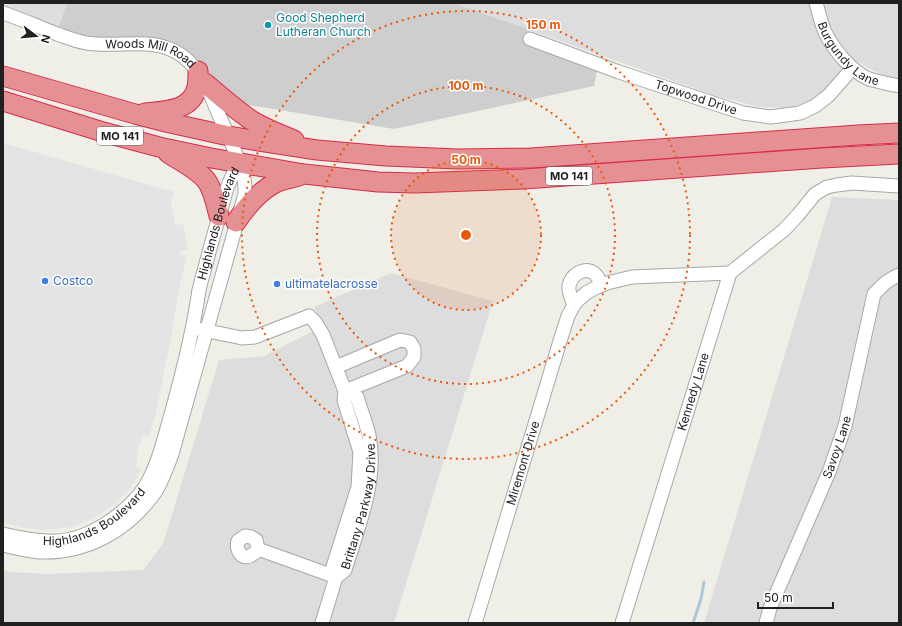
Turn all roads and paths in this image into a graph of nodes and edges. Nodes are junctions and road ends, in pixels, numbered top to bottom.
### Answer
1 (816, 3) edge
2 (3, 13) edge
3 (530, 39) dead end
4 (852, 69) junction
5 (3, 76) edge
6 (202, 77) junction
7 (899, 86) edge
8 (3, 101) edge
9 (135, 114) junction
10 (899, 133) edge
11 (229, 136) junction
12 (264, 142) junction
13 (159, 147) junction
14 (317, 150) junction
15 (899, 154) edge
16 (239, 164) junction
17 (304, 174) junction
18 (899, 186) edge
19 (228, 219) junction
20 (730, 273) junction
21 (899, 275) edge
22 (602, 285) junction
23 (574, 305) junction
24 (192, 328) junction
25 (206, 332) junction
26 (336, 367) junction
27 (345, 391) junction
28 (3, 534) edge
29 (3, 545) edge
30 (258, 549) dead end
31 (336, 577) junction
32 (322, 623) edge
33 (475, 623) edge
34 (622, 623) edge
35 (766, 623) edge

1 - 4 street, Burgundy Lane
2 - 6 street, Woods Mill Road
3 - 4 street, Topwood Drive
4 - 7 street, Burgundy Lane
5 - 9 highway, MO 141
6 - 9 highway
6 - 11 street, Woods Mill Road
6 - 14 highway
8 - 13 highway, MO 141
9 - 11 highway, MO 141
10 - 14 highway, MO 141
11 - 12 highway, MO 141
11 - 16 street, Woods Mill Road
12 - 14 highway, MO 141
12 - 16 highway
13 - 16 highway, MO 141
13 - 19 highway
15 - 17 highway, MO 141
16 - 17 highway, MO 141
16 - 19 street, Highlands Boulevard
16 - 19 street, Highlands Boulevard
17 - 19 highway
18 - 20 street
19 - 24 street, Highlands Boulevard
19 - 25 street, Highlands Boulevard
20 - 22 street, Miremont Drive
20 - 34 street, Kennedy Lane
21 - 35 street, Savoy Lane
22 - 23 street, Miremont Drive
22 - 23 street
23 - 33 street, Miremont Drive
24 - 25 street
24 - 28 street, Highlands Boulevard
25 - 26 street
25 - 29 street, Highlands Boulevard
26 - 27 street, Brittany Parkway Drive
26 - 27 street
27 - 31 street, Brittany Parkway Drive
30 - 31 street
31 - 32 street, Brittany Parkway Drive

